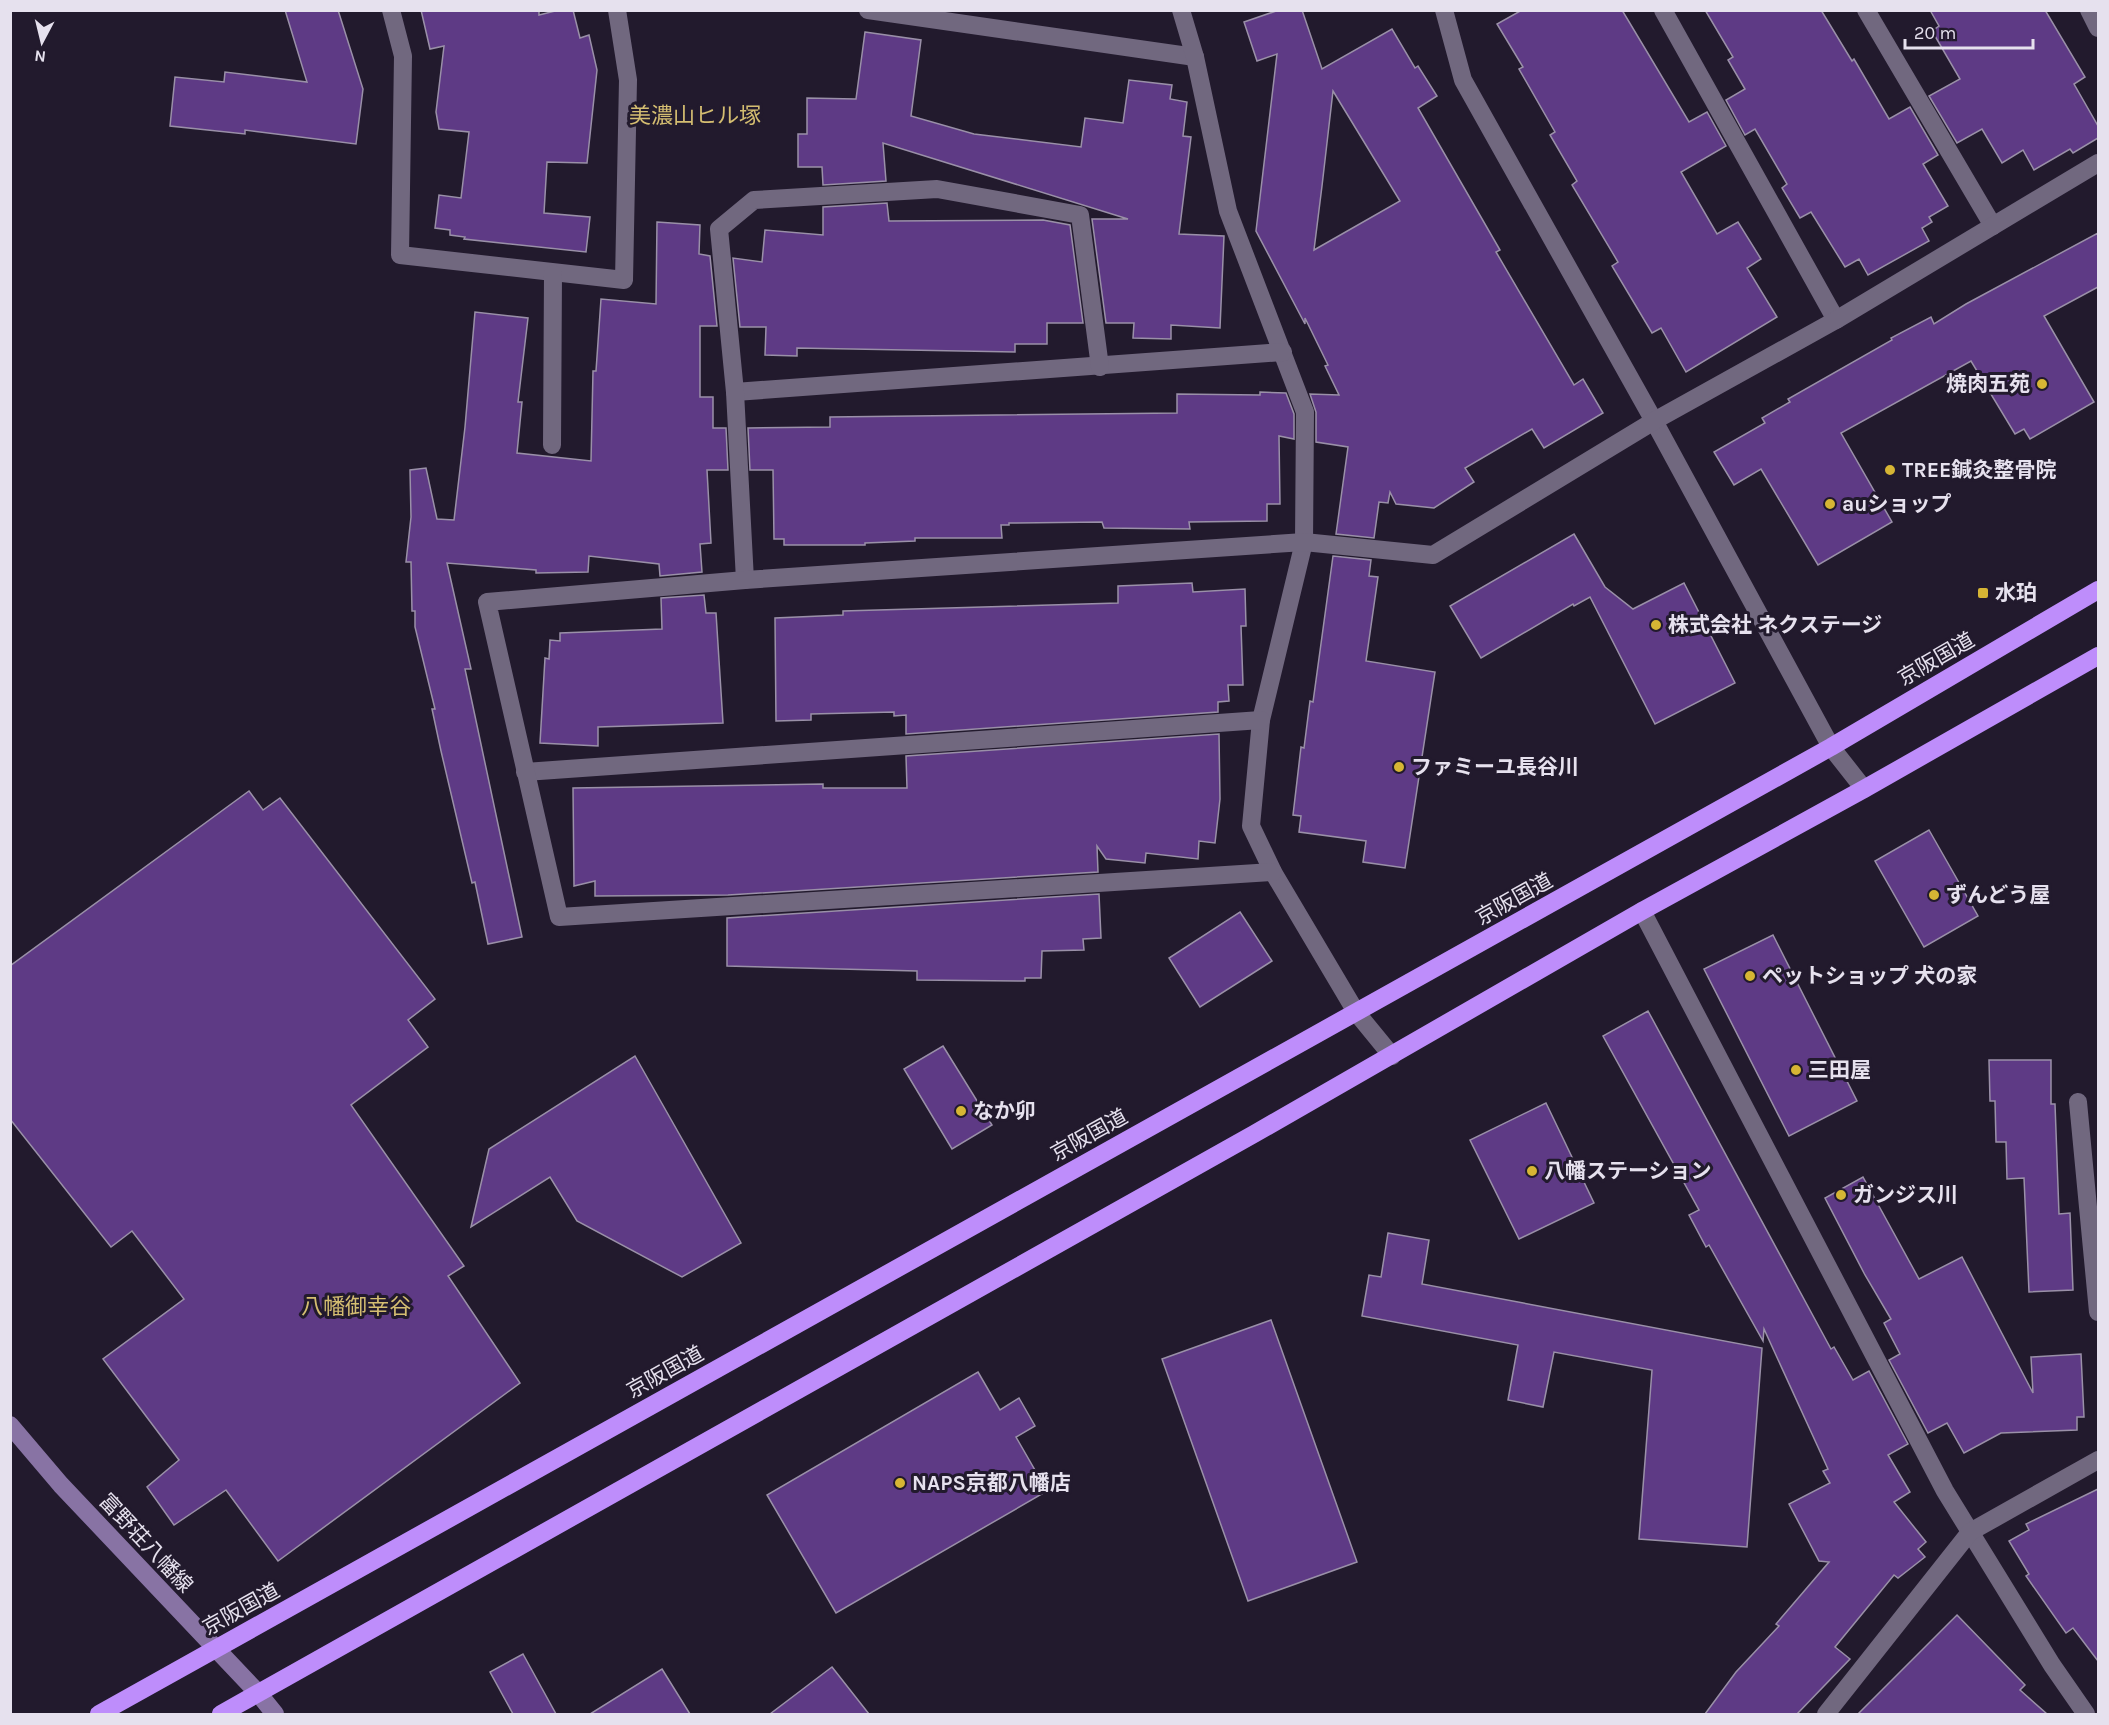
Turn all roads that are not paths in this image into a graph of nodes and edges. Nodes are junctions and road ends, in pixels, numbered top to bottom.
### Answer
1 (392, 10) edge
2 (617, 10) edge
3 (868, 10) edge
4 (1181, 10) edge
5 (1444, 10) edge
6 (1663, 10) edge
7 (1866, 10) edge
8 (2089, 10) edge
9 (2098, 28) edge
10 (1195, 57) junction
11 (2098, 163) edge
12 (1993, 226) junction
13 (554, 273) junction
14 (1836, 320) junction
15 (1283, 352) junction
16 (1100, 367) junction
17 (735, 392) junction
18 (1654, 422) junction
19 (552, 445) dead end
20 (1304, 542) junction
21 (745, 580) junction
22 (2098, 590) edge
23 (2098, 656) edge
24 (1261, 720) junction
25 (1831, 747) junction
26 (525, 772) junction
27 (1864, 789) junction
28 (1273, 872) junction
29 (1642, 911) junction
30 (1356, 1012) junction
31 (1392, 1056) junction
32 (2078, 1102) dead end
33 (2098, 1307) edge
34 (10, 1425) edge
35 (2098, 1460) edge
36 (1970, 1532) junction
37 (215, 1650) junction
38 (258, 1694) junction
39 (99, 1714) edge
40 (221, 1714) edge
41 (275, 1714) edge
42 (1827, 1714) edge
43 (2086, 1714) edge

1 - 13 street
2 - 13 street
3 - 10 street
4 - 10 street
5 - 18 street
6 - 14 street
7 - 12 street
8 - 9 street
10 - 15 street
11 - 12 street
12 - 14 street
13 - 19 street
14 - 18 street
15 - 16 street
15 - 20 street
16 - 17 street
16 - 17 street
17 - 21 street
18 - 20 street
18 - 25 street
20 - 21 street
20 - 24 street
21 - 26 street
22 - 25 highway, 京阪国道
23 - 27 highway
24 - 26 street
24 - 28 street
25 - 27 street
25 - 30 highway, 京阪国道
26 - 28 street
27 - 29 highway
28 - 30 street
29 - 31 highway
29 - 36 street
30 - 31 street
30 - 37 highway, 京阪国道
31 - 38 highway
32 - 33 street
34 - 37 main road, 富野荘八幡線
35 - 36 street
36 - 42 street
36 - 43 street
37 - 38 main road, 富野荘八幡線
37 - 39 highway, 京阪国道
38 - 40 highway
38 - 41 main road, 富野荘八幡線

